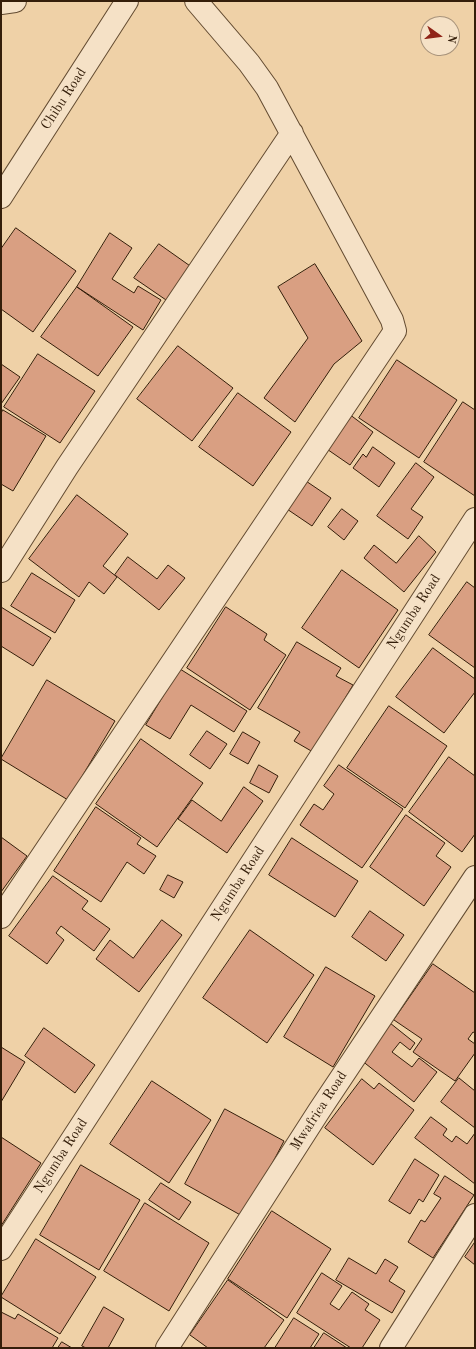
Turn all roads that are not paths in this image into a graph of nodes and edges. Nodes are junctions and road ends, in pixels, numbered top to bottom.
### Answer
1 (15, 1) edge
2 (127, 1) edge
3 (196, 1) edge
4 (1, 3) edge
5 (292, 133) junction
6 (1, 197) edge
7 (475, 519) edge
8 (1, 571) edge
9 (475, 877) edge
10 (1, 917) edge
11 (475, 1215) edge
12 (1, 1249) edge
13 (167, 1348) edge
14 (391, 1348) edge

1 - 4 street
2 - 6 street, Chibu Road
3 - 5 street
5 - 8 street
5 - 10 street
7 - 12 street, Ngumba Road
9 - 13 street, Mwafrica Road
11 - 14 street

